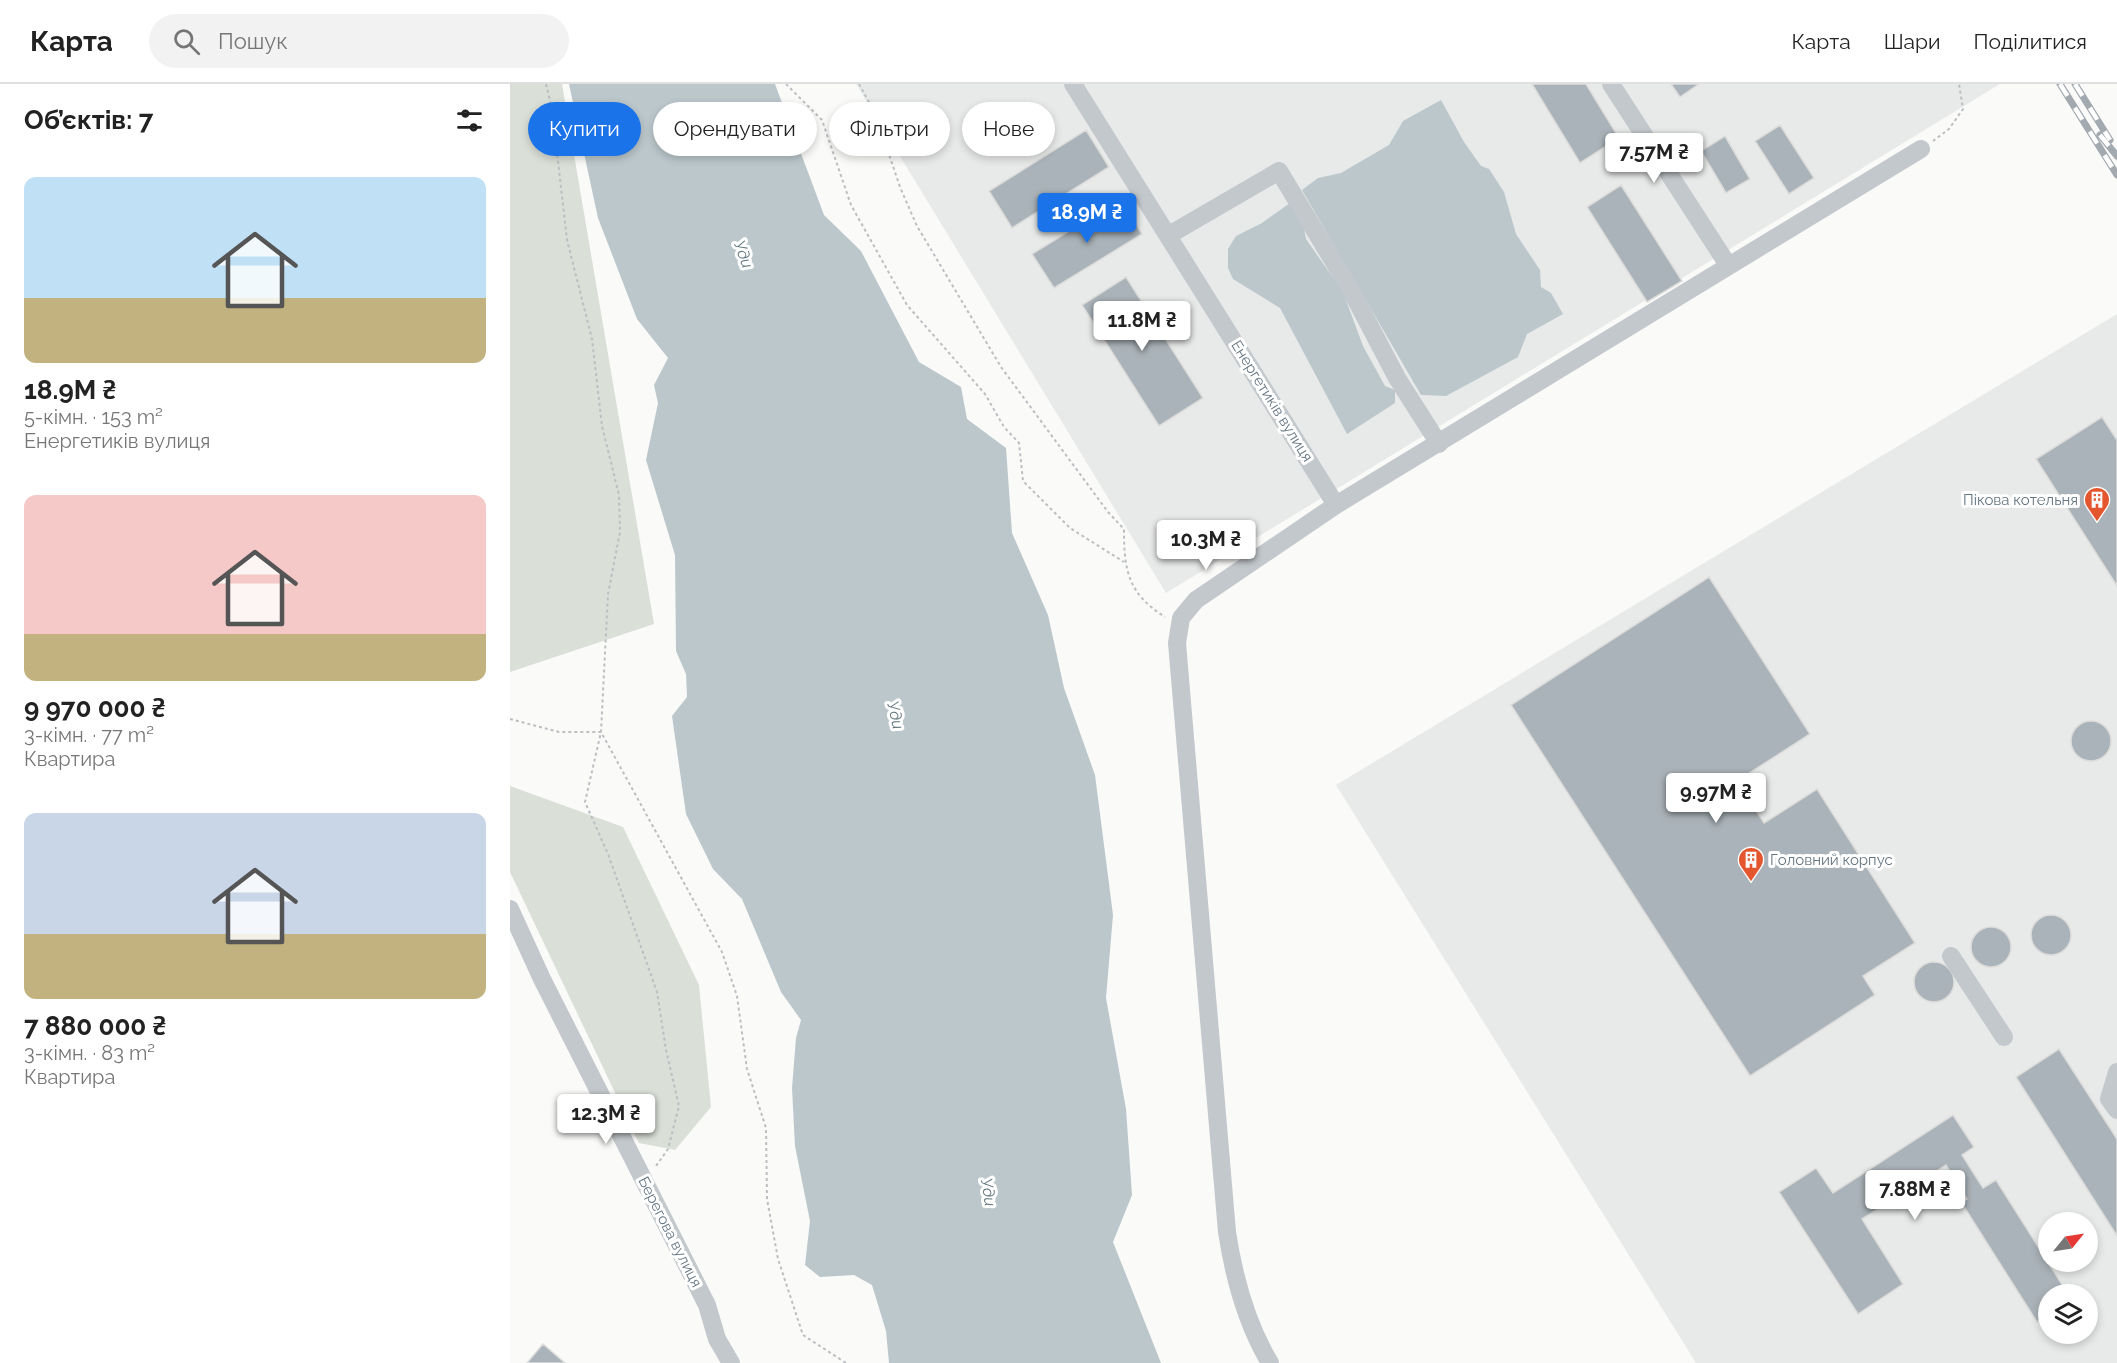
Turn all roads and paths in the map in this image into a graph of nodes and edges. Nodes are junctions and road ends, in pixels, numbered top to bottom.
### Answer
1 (546, 84) edge
2 (786, 84) edge
3 (859, 84) edge
4 (1073, 84) edge
5 (1611, 84) edge
6 (1959, 84) edge
7 (1921, 149) joint
8 (1169, 235) junction
9 (1728, 265) junction
10 (1439, 444) junction
11 (1336, 505) junction
12 (1124, 562) junction
13 (1180, 627) junction
14 (510, 719) edge
15 (601, 732) junction
16 (510, 909) edge
17 (1951, 956) dead end
18 (2004, 1037) dead end
19 (2117, 1072) edge
20 (2117, 1110) edge
21 (645, 1181) junction
22 (724, 1361) edge
23 (846, 1363) edge
24 (1270, 1363) edge

1 - 15 path
2 - 12 path
3 - 12 path
4 - 8 street, Енергетиків вулиця
5 - 9 street
6 - 7 path
7 - 9 street
8 - 10 street
8 - 11 street, Енергетиків вулиця
9 - 10 street
10 - 11 street
11 - 13 street
12 - 13 path
13 - 24 street
14 - 15 path
15 - 21 path
15 - 23 path
16 - 21 street, Берегова вулиця
17 - 18 street
19 - 20 street
21 - 22 street, Берегова вулиця

